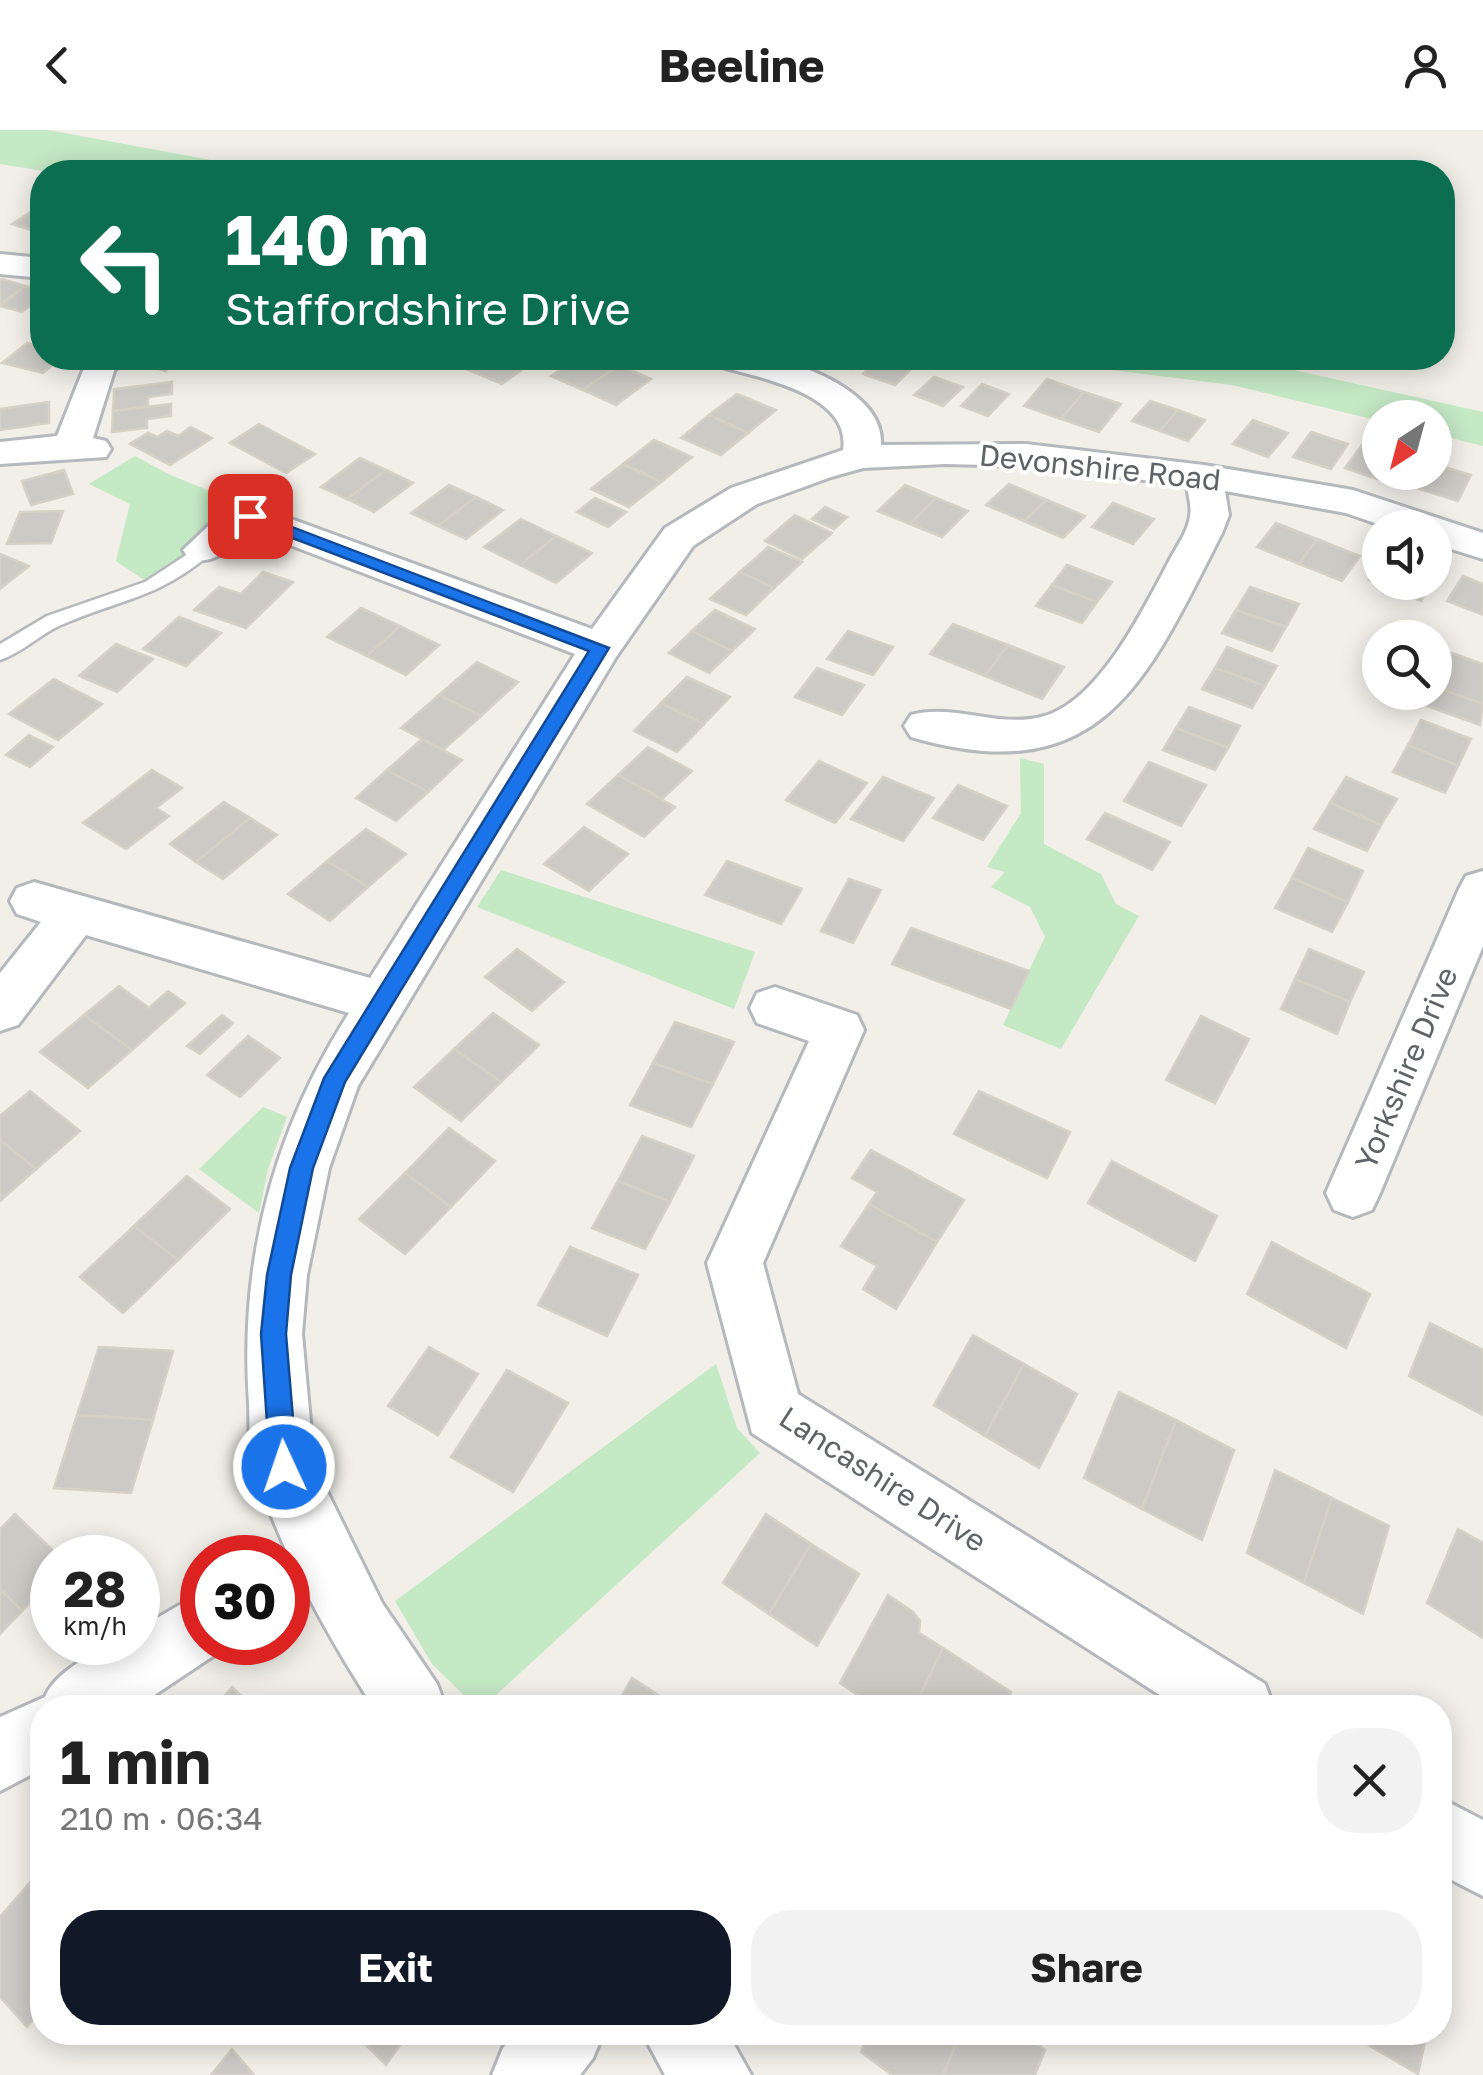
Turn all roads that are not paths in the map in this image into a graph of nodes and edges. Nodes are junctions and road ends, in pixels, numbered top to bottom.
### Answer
1 (0, 264) edge
2 (30, 267) edge
3 (98, 370) edge
4 (767, 370) edge
5 (0, 453) edge
6 (860, 457) junction
7 (1204, 476) junction
8 (1376, 510) edge
9 (1452, 536) edge
10 (1483, 547) edge
11 (203, 550) joint
12 (600, 648) junction
13 (0, 653) edge
14 (925, 725) dead end
15 (1483, 888) edge
16 (381, 1002) junction
17 (775, 1008) dead end
18 (0, 1010) edge
19 (1353, 1193) dead end
20 (298, 1535) edge
21 (310, 1567) edge
22 (180, 1639) edge
23 (94, 1695) edge
24 (405, 1695) edge
25 (1220, 1695) edge
26 (30, 1736) edge
27 (0, 1757) edge
28 (1452, 1842) edge
29 (1483, 1861) edge
30 (557, 2045) edge
31 (689, 2045) edge
32 (530, 2075) edge
33 (713, 2075) edge

1 - 2 street
3 - 5 street
4 - 6 street
6 - 7 street, Devonshire Road
6 - 12 street, Devonshire Road
7 - 8 street, Devonshire Road
7 - 14 street
9 - 10 street, Devonshire Road
11 - 12 street
11 - 13 lane
12 - 16 street, Devonshire Road
15 - 19 street, Yorkshire Drive
16 - 18 street
16 - 20 street, Devonshire Road
17 - 25 street, Lancashire Drive
21 - 24 street, Devonshire Road
22 - 23 street
26 - 27 street
28 - 29 street
30 - 32 street
31 - 33 street

